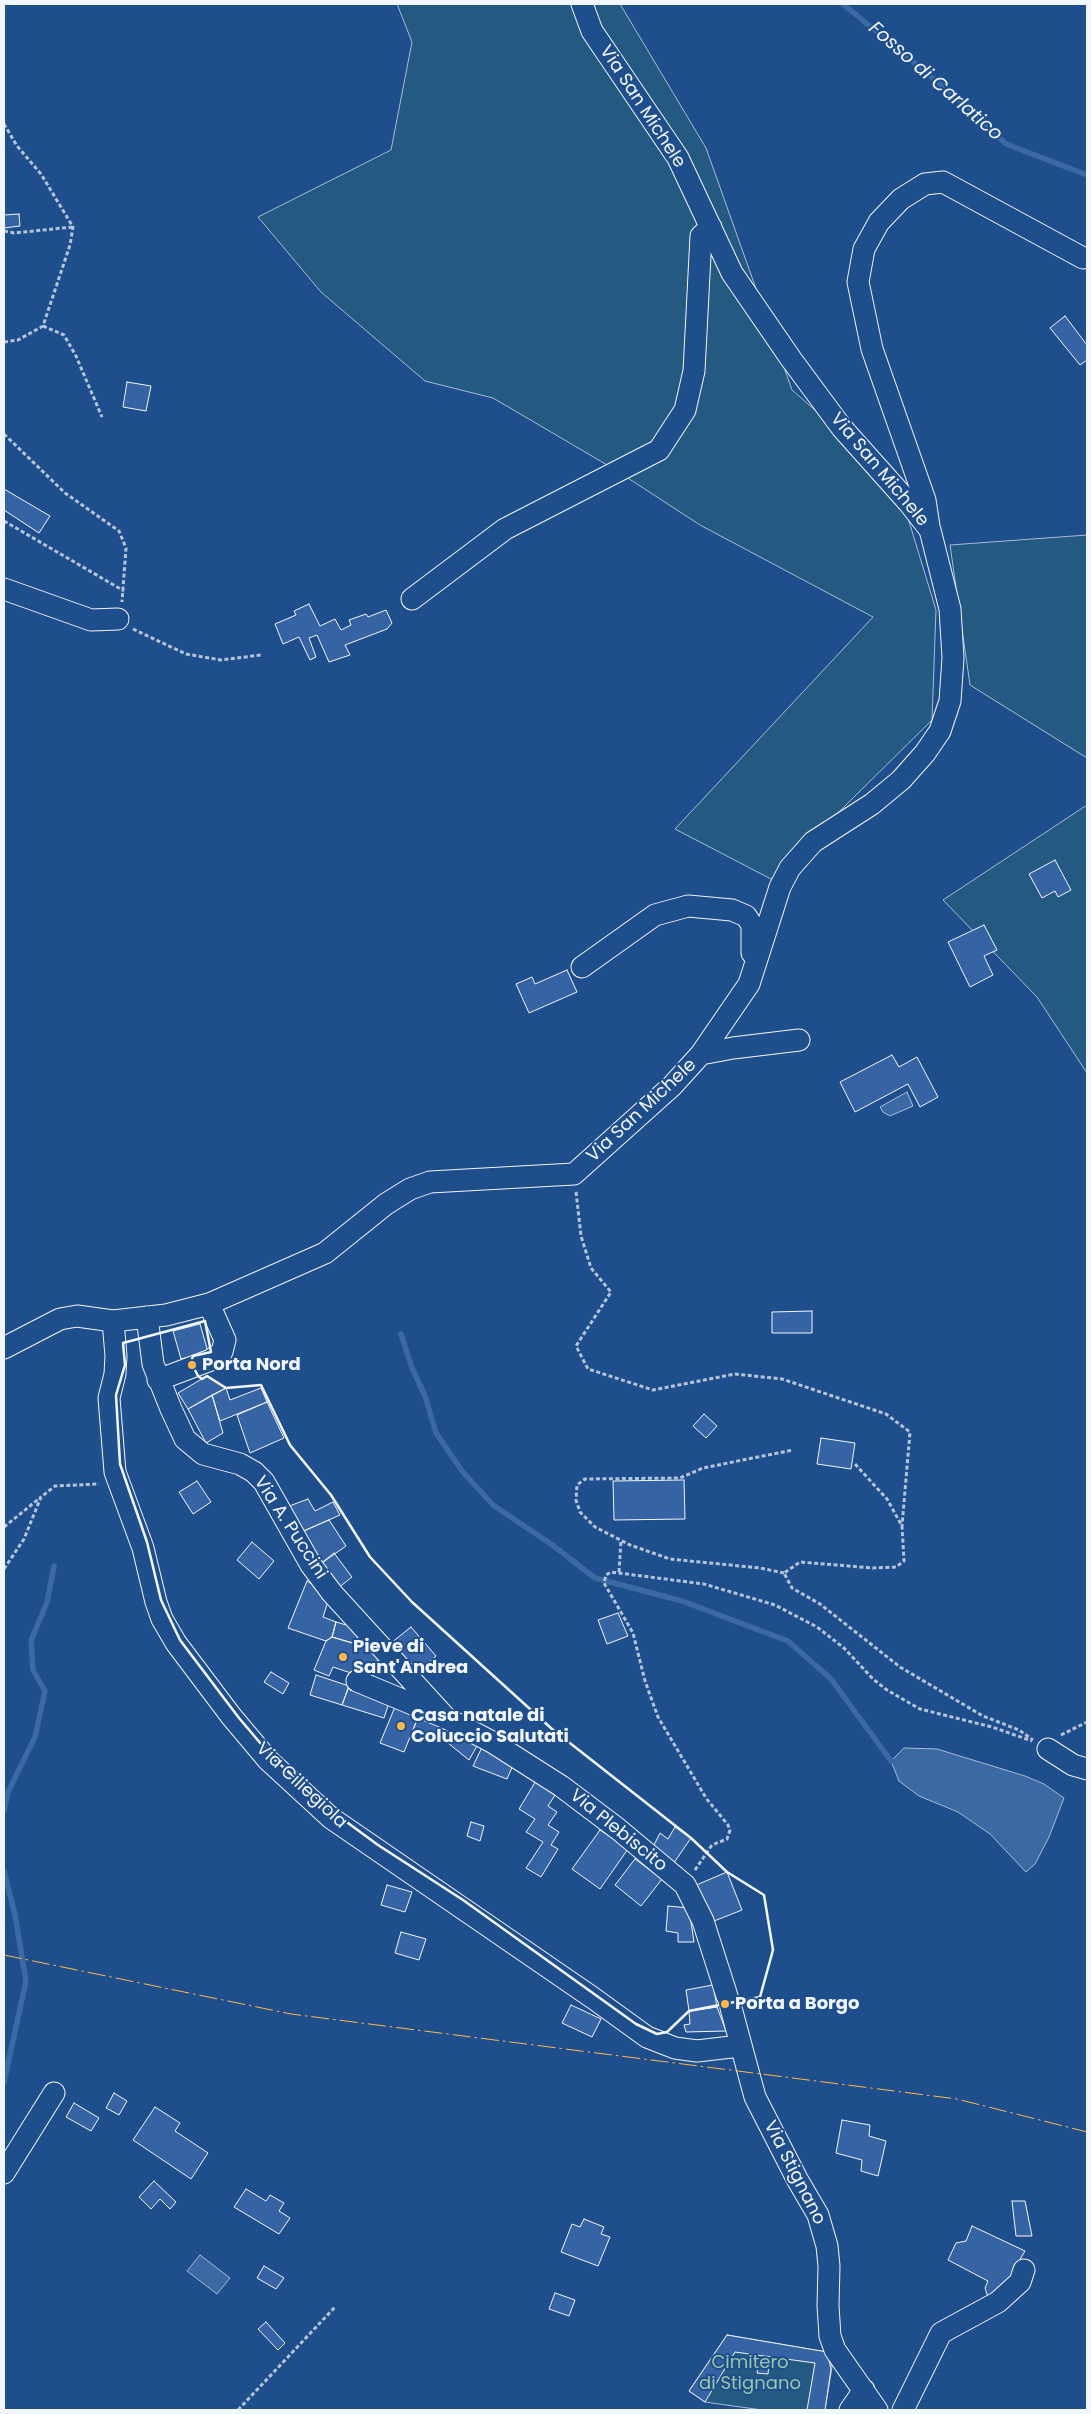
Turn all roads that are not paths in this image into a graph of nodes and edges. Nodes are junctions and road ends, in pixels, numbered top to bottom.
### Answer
1 (582, 4) edge
2 (710, 227) junction
3 (1083, 258) dead end
4 (930, 530) junction
5 (4, 589) edge
6 (412, 600) dead end
7 (118, 619) road end
8 (582, 966) dead end
9 (752, 973) junction
10 (799, 1040) dead end
11 (701, 1054) junction
12 (209, 1304) junction
13 (147, 1317) junction
14 (113, 1321) junction
15 (4, 1348) edge
16 (158, 1380) junction
17 (357, 1681) dead end
18 (446, 1718) junction
19 (1049, 1742) road end
20 (1087, 1770) edge
21 (740, 2046) junction
22 (54, 2093) dead end
23 (4, 2172) edge
24 (1024, 2270) dead end
25 (864, 2390) junction
26 (850, 2410) edge
27 (877, 2410) edge
28 (903, 2410) edge

1 - 2 street, Via San Michele
2 - 4 street, Via San Michele
2 - 6 street
3 - 4 street
4 - 9 street, Via San Michele
5 - 7 street
8 - 9 street
9 - 11 street, Via San Michele
10 - 11 street
11 - 12 street, Via San Michele
12 - 13 street, Via San Michele
12 - 16 street
13 - 14 street, Via San Michele
13 - 16 street, Via A. Puccini
14 - 15 street, Via San Michele
14 - 21 street, Via Ciliegiola
16 - 18 street, Via A. Puccini
17 - 18 street, Via Plebiscito
18 - 21 street, Via Plebiscito
19 - 20 street
21 - 25 street, Via Stignano
22 - 23 street
24 - 28 street
25 - 26 street
25 - 27 street, Via Stignano

